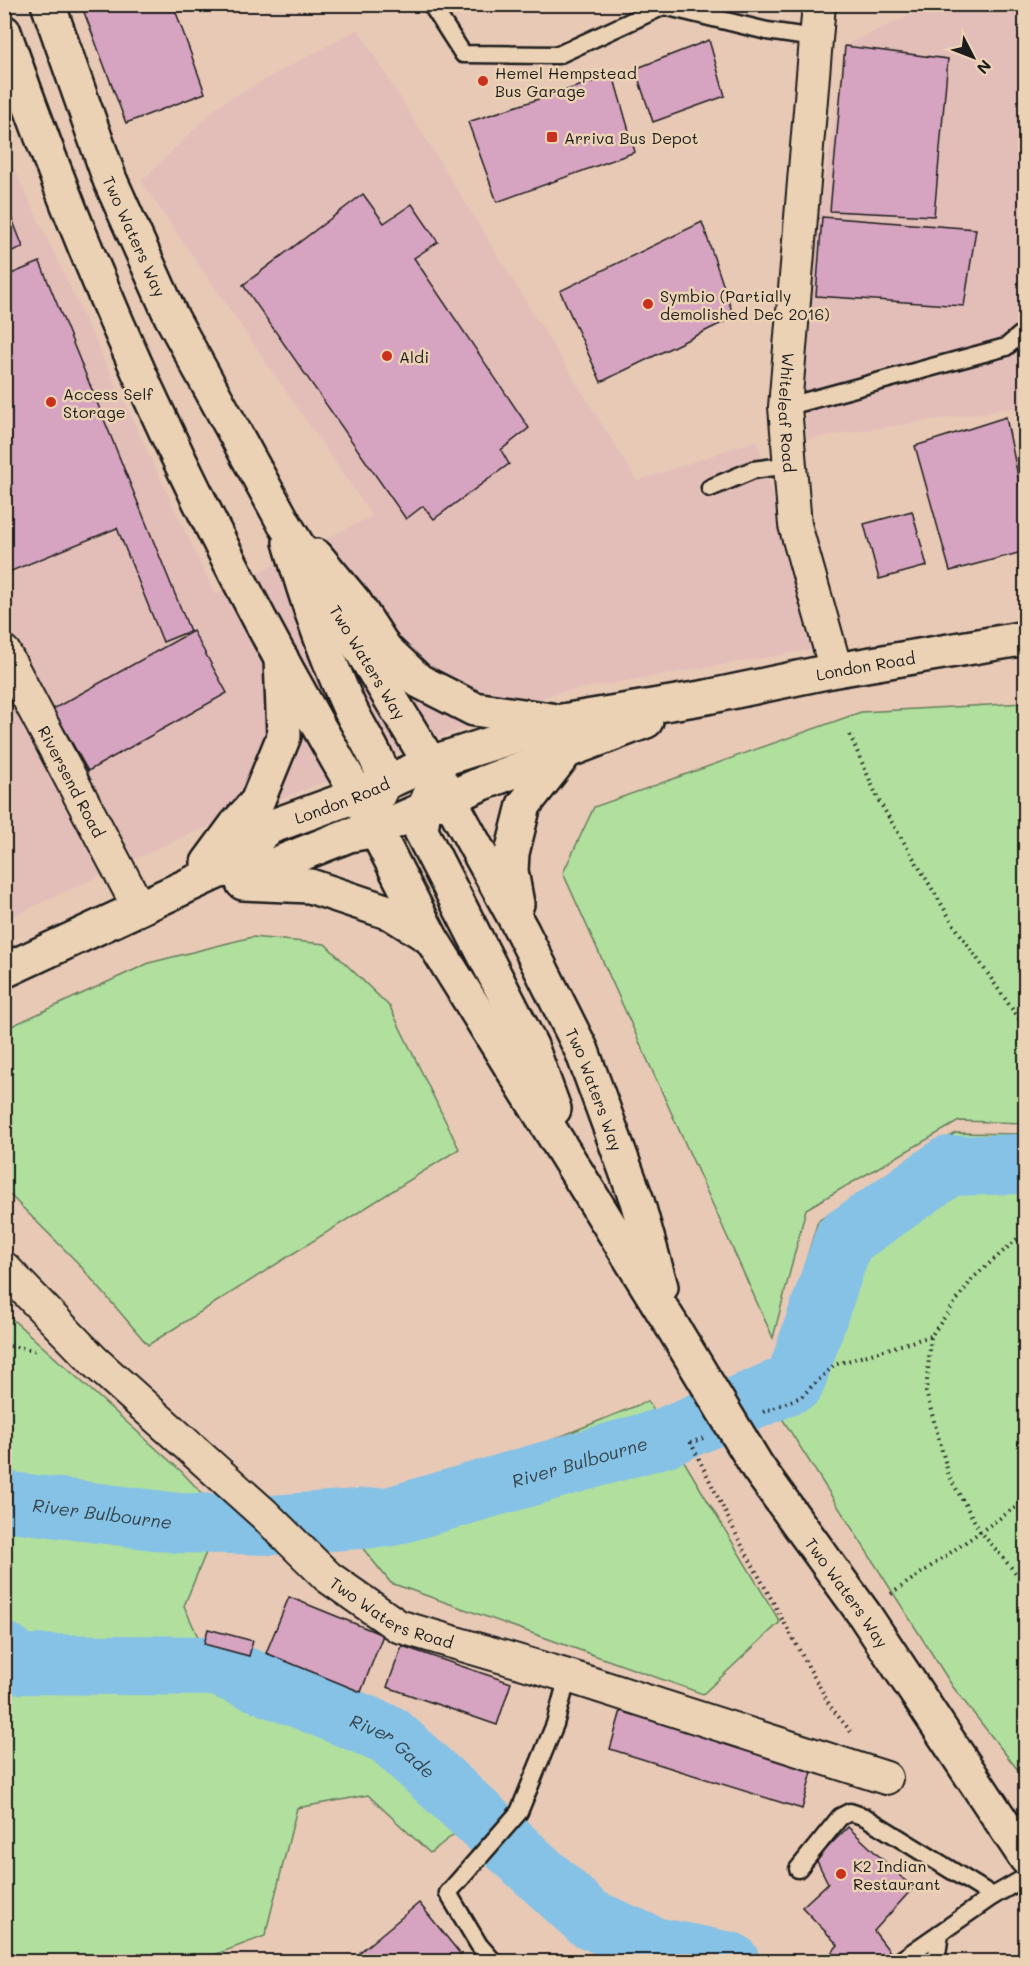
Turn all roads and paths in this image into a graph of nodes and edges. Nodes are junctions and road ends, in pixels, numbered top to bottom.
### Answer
1 (48, 4) edge
2 (431, 4) edge
3 (819, 4) edge
4 (664, 5) edge
5 (4, 32) edge
6 (815, 38) junction
7 (1026, 330) edge
8 (784, 407) junction
9 (789, 465) junction
10 (710, 488) dead end
11 (280, 515) junction
12 (1026, 638) edge
13 (4, 652) edge
14 (281, 658) junction
15 (836, 670) junction
16 (850, 735) dead end
17 (564, 736) junction
18 (436, 787) junction
19 (368, 811) junction
20 (206, 877) junction
21 (139, 908) junction
22 (522, 931) junction
23 (431, 938) junction
24 (4, 971) edge
25 (1026, 1029) edge
26 (577, 1173) junction
27 (1026, 1231) edge
28 (4, 1268) edge
29 (671, 1324) junction
30 (931, 1336) junction
31 (758, 1414) dead end
32 (710, 1435) dead end
33 (1026, 1500) edge
34 (980, 1531) junction
35 (1026, 1585) edge
36 (864, 1614) junction
37 (568, 1676) junction
38 (851, 1733) dead end
39 (886, 1778) dead end
40 (1026, 1858) edge
41 (798, 1869) dead end
42 (1026, 1877) edge
43 (993, 1896) junction
44 (940, 1933) junction
45 (494, 1962) edge
46 (898, 1962) edge
47 (936, 1962) edge

1 - 11 main road, Two Waters Way
2 - 4 lane
3 - 6 street, Whiteleaf Road
4 - 6 lane
5 - 14 main road, Two Waters Way
6 - 8 street, Whiteleaf Road
7 - 8 lane
8 - 9 street, Whiteleaf Road
9 - 10 lane
9 - 15 street, Whiteleaf Road
11 - 17 main road
11 - 18 main road, Two Waters Way
11 - 19 main road
12 - 15 main road, London Road
13 - 21 street, Riversend Road
14 - 19 main road, Two Waters Way
14 - 20 main road
15 - 17 main road, London Road
16 - 25 path
17 - 18 main road, London Road
17 - 18 main road, London Road
17 - 22 main road
18 - 19 main road, London Road
18 - 19 main road
18 - 22 main road, Two Waters Way
18 - 26 main road
19 - 20 main road, London Road
19 - 23 main road, Two Waters Way
20 - 21 main road, London Road
20 - 23 main road
21 - 24 main road, London Road
22 - 29 main road, Two Waters Way
23 - 26 main road, Two Waters Way
26 - 29 main road, Two Waters Way
27 - 30 path
28 - 37 street, Two Waters Road
29 - 36 main road, Two Waters Way, bridge
30 - 31 path
30 - 34 path
32 - 38 path
33 - 34 path
34 - 35 path
34 - 36 path
36 - 40 main road, Two Waters Way
37 - 39 street, Two Waters Road
37 - 45 lane
41 - 43 lane
42 - 43 lane
43 - 44 lane
44 - 46 lane
44 - 47 lane

